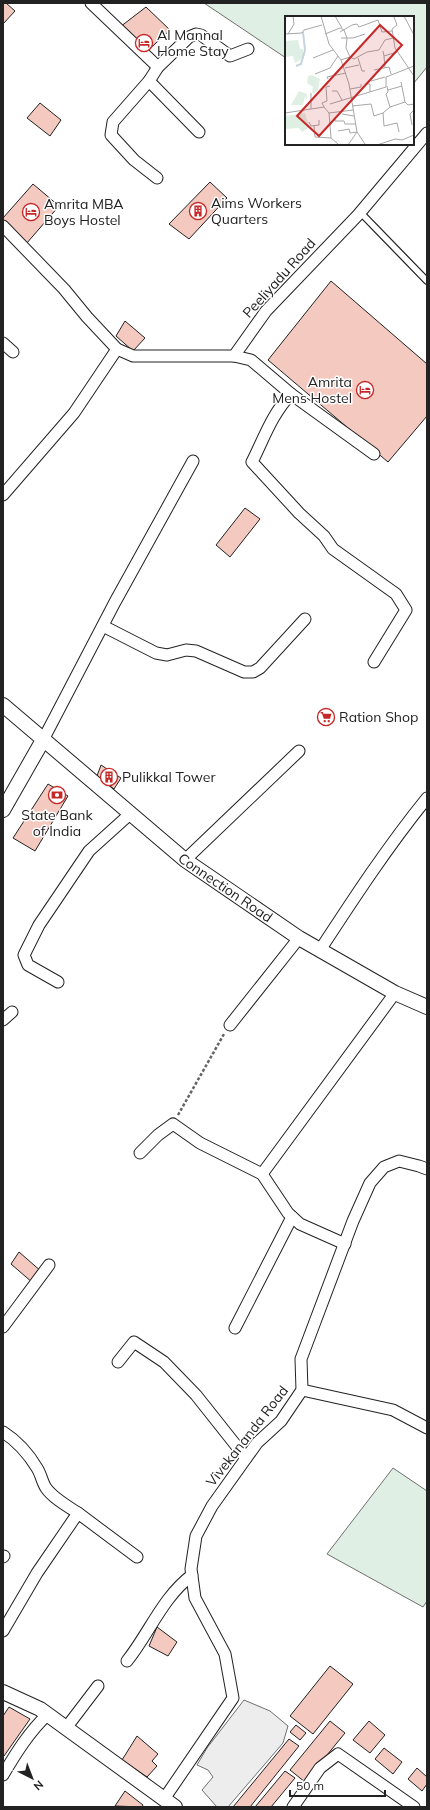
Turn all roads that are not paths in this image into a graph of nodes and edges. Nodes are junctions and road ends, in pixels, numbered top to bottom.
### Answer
1 (91, 3) edge
2 (248, 49) dead end
3 (158, 68) junction
4 (149, 81) junction
5 (199, 132) dead end
6 (427, 134) edge
7 (157, 178) dead end
8 (360, 212) junction
9 (3, 226) edge
10 (427, 280) edge
11 (3, 343) edge
12 (117, 348) junction
13 (13, 352) dead end
14 (234, 356) junction
15 (291, 394) junction
16 (374, 454) dead end
17 (193, 460) dead end
18 (3, 495) edge
19 (305, 619) dead end
20 (103, 626) junction
21 (374, 662) dead end
22 (3, 706) edge
23 (43, 740) junction
24 (299, 751) dead end
25 (427, 798) edge
26 (3, 810) edge
27 (130, 814) junction
28 (185, 860) junction
29 (299, 938) junction
30 (320, 950) junction
31 (58, 982) dead end
32 (395, 993) junction
33 (427, 1007) edge
34 (12, 1012) dead end
35 (3, 1020) edge
36 (230, 1025) road end
37 (140, 1153) dead end
38 (427, 1170) edge
39 (262, 1174) junction
40 (292, 1217) junction
41 (345, 1244) junction
42 (49, 1265) dead end
43 (3, 1327) edge
44 (235, 1328) dead end
45 (118, 1362) dead end
46 (302, 1390) junction
47 (427, 1428) edge
48 (3, 1432) edge
49 (246, 1458) junction
50 (78, 1513) junction
51 (137, 1557) dead end
52 (192, 1575) junction
53 (3, 1631) edge
54 (127, 1661) dead end
55 (98, 1686) dead end
56 (3, 1692) edge
57 (48, 1714) junction
58 (66, 1728) junction
59 (3, 1775) edge
60 (170, 1803) edge
61 (293, 1807) edge
62 (414, 1807) edge

1 - 3 street
2 - 3 street
3 - 4 street
4 - 5 street
4 - 7 street
6 - 8 street, Peeliyadu Road
8 - 10 lane
8 - 14 street, Peeliyadu Road
9 - 12 street
11 - 13 street
12 - 14 street
12 - 18 street
14 - 15 street
15 - 16 street
15 - 21 street
17 - 20 street
19 - 20 street
20 - 23 street
22 - 23 street, Connection Road
23 - 26 street
23 - 27 street, Connection Road
24 - 28 street
25 - 30 street
27 - 28 street, Connection Road
27 - 31 street
28 - 29 street, Connection Road
29 - 30 street, Connection Road
29 - 36 street
30 - 32 street, Connection Road
32 - 33 street, Connection Road
32 - 39 street
34 - 35 street
37 - 39 street
38 - 41 street, Vivekananda Road
39 - 40 street
40 - 41 street
40 - 44 street
41 - 46 street, Vivekananda Road
42 - 43 street
45 - 49 street
46 - 47 street
46 - 49 street, Vivekananda Road
48 - 50 street
49 - 52 street, Vivekananda Road
50 - 51 street
50 - 53 street
52 - 54 street
52 - 60 street, Vivekananda Road
55 - 58 street
56 - 57 street
57 - 58 street
57 - 59 street
58 - 60 street
61 - 62 street

